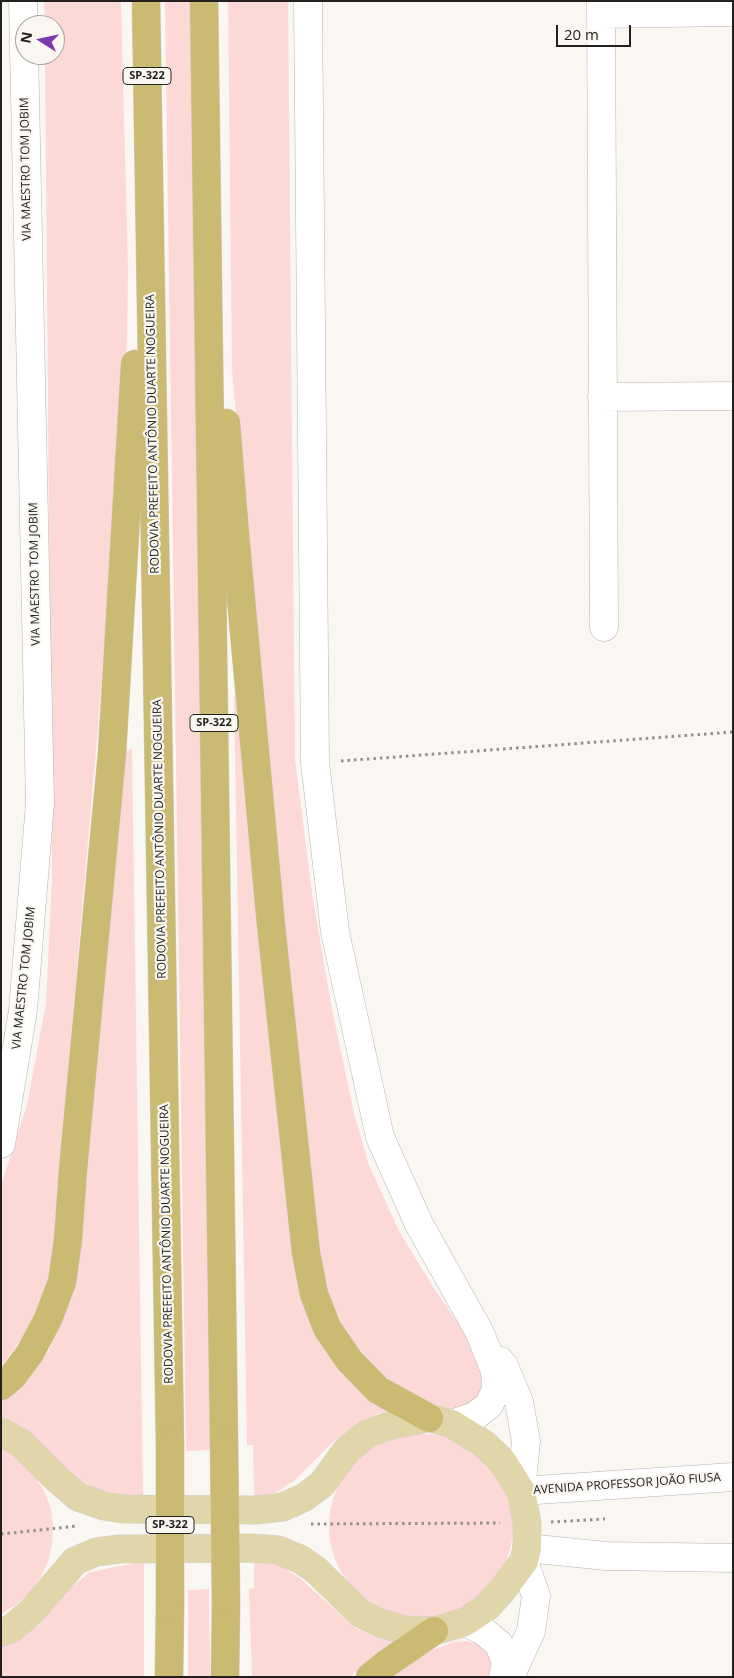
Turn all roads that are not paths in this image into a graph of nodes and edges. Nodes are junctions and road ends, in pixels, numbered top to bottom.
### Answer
1 (23, 1) edge
2 (146, 1) edge
3 (204, 1) edge
4 (308, 1) edge
5 (602, 8) edge
6 (733, 12) edge
7 (148, 151) junction
8 (206, 153) junction
9 (733, 396) edge
10 (602, 397) junction
11 (604, 627) dead end
12 (6, 1081) edge
13 (1, 1144) edge
14 (480, 1333) junction
15 (1, 1386) edge
16 (441, 1421) junction
17 (1, 1432) edge
18 (733, 1477) edge
19 (521, 1491) junction
20 (525, 1555) junction
21 (733, 1558) edge
22 (465, 1622) junction
23 (434, 1631) junction
24 (1, 1632) edge
25 (169, 1677) edge
26 (225, 1677) edge
27 (370, 1677) edge
28 (503, 1677) edge
29 (510, 1677) edge

1 - 12 street, VIA MAESTRO TOM JOBIM
2 - 7 highway, RODOVIA PREFEITO ANTÔNIO DUARTE NOGUEIRA / SP-322
3 - 8 highway, SP-322
4 - 14 street
5 - 6 street
5 - 10 street
7 - 15 highway
7 - 25 highway, RODOVIA PREFEITO ANTÔNIO DUARTE NOGUEIRA / SP-322, bridge
8 - 16 highway
8 - 26 highway, SP-322, bridge
9 - 10 street
10 - 11 street
12 - 13 street, VIA MAESTRO TOM JOBIM
14 - 16 street
14 - 19 street
16 - 17 main road
16 - 19 main road, AVENIDA PROFESSOR JOÃO FIUSA
18 - 19 street, AVENIDA PROFESSOR JOÃO FIUSA
19 - 20 main road, AVENIDA PROFESSOR JOÃO FIUSA
20 - 21 street
20 - 22 main road
20 - 29 street
22 - 23 main road
22 - 28 street
23 - 24 main road
23 - 27 highway

